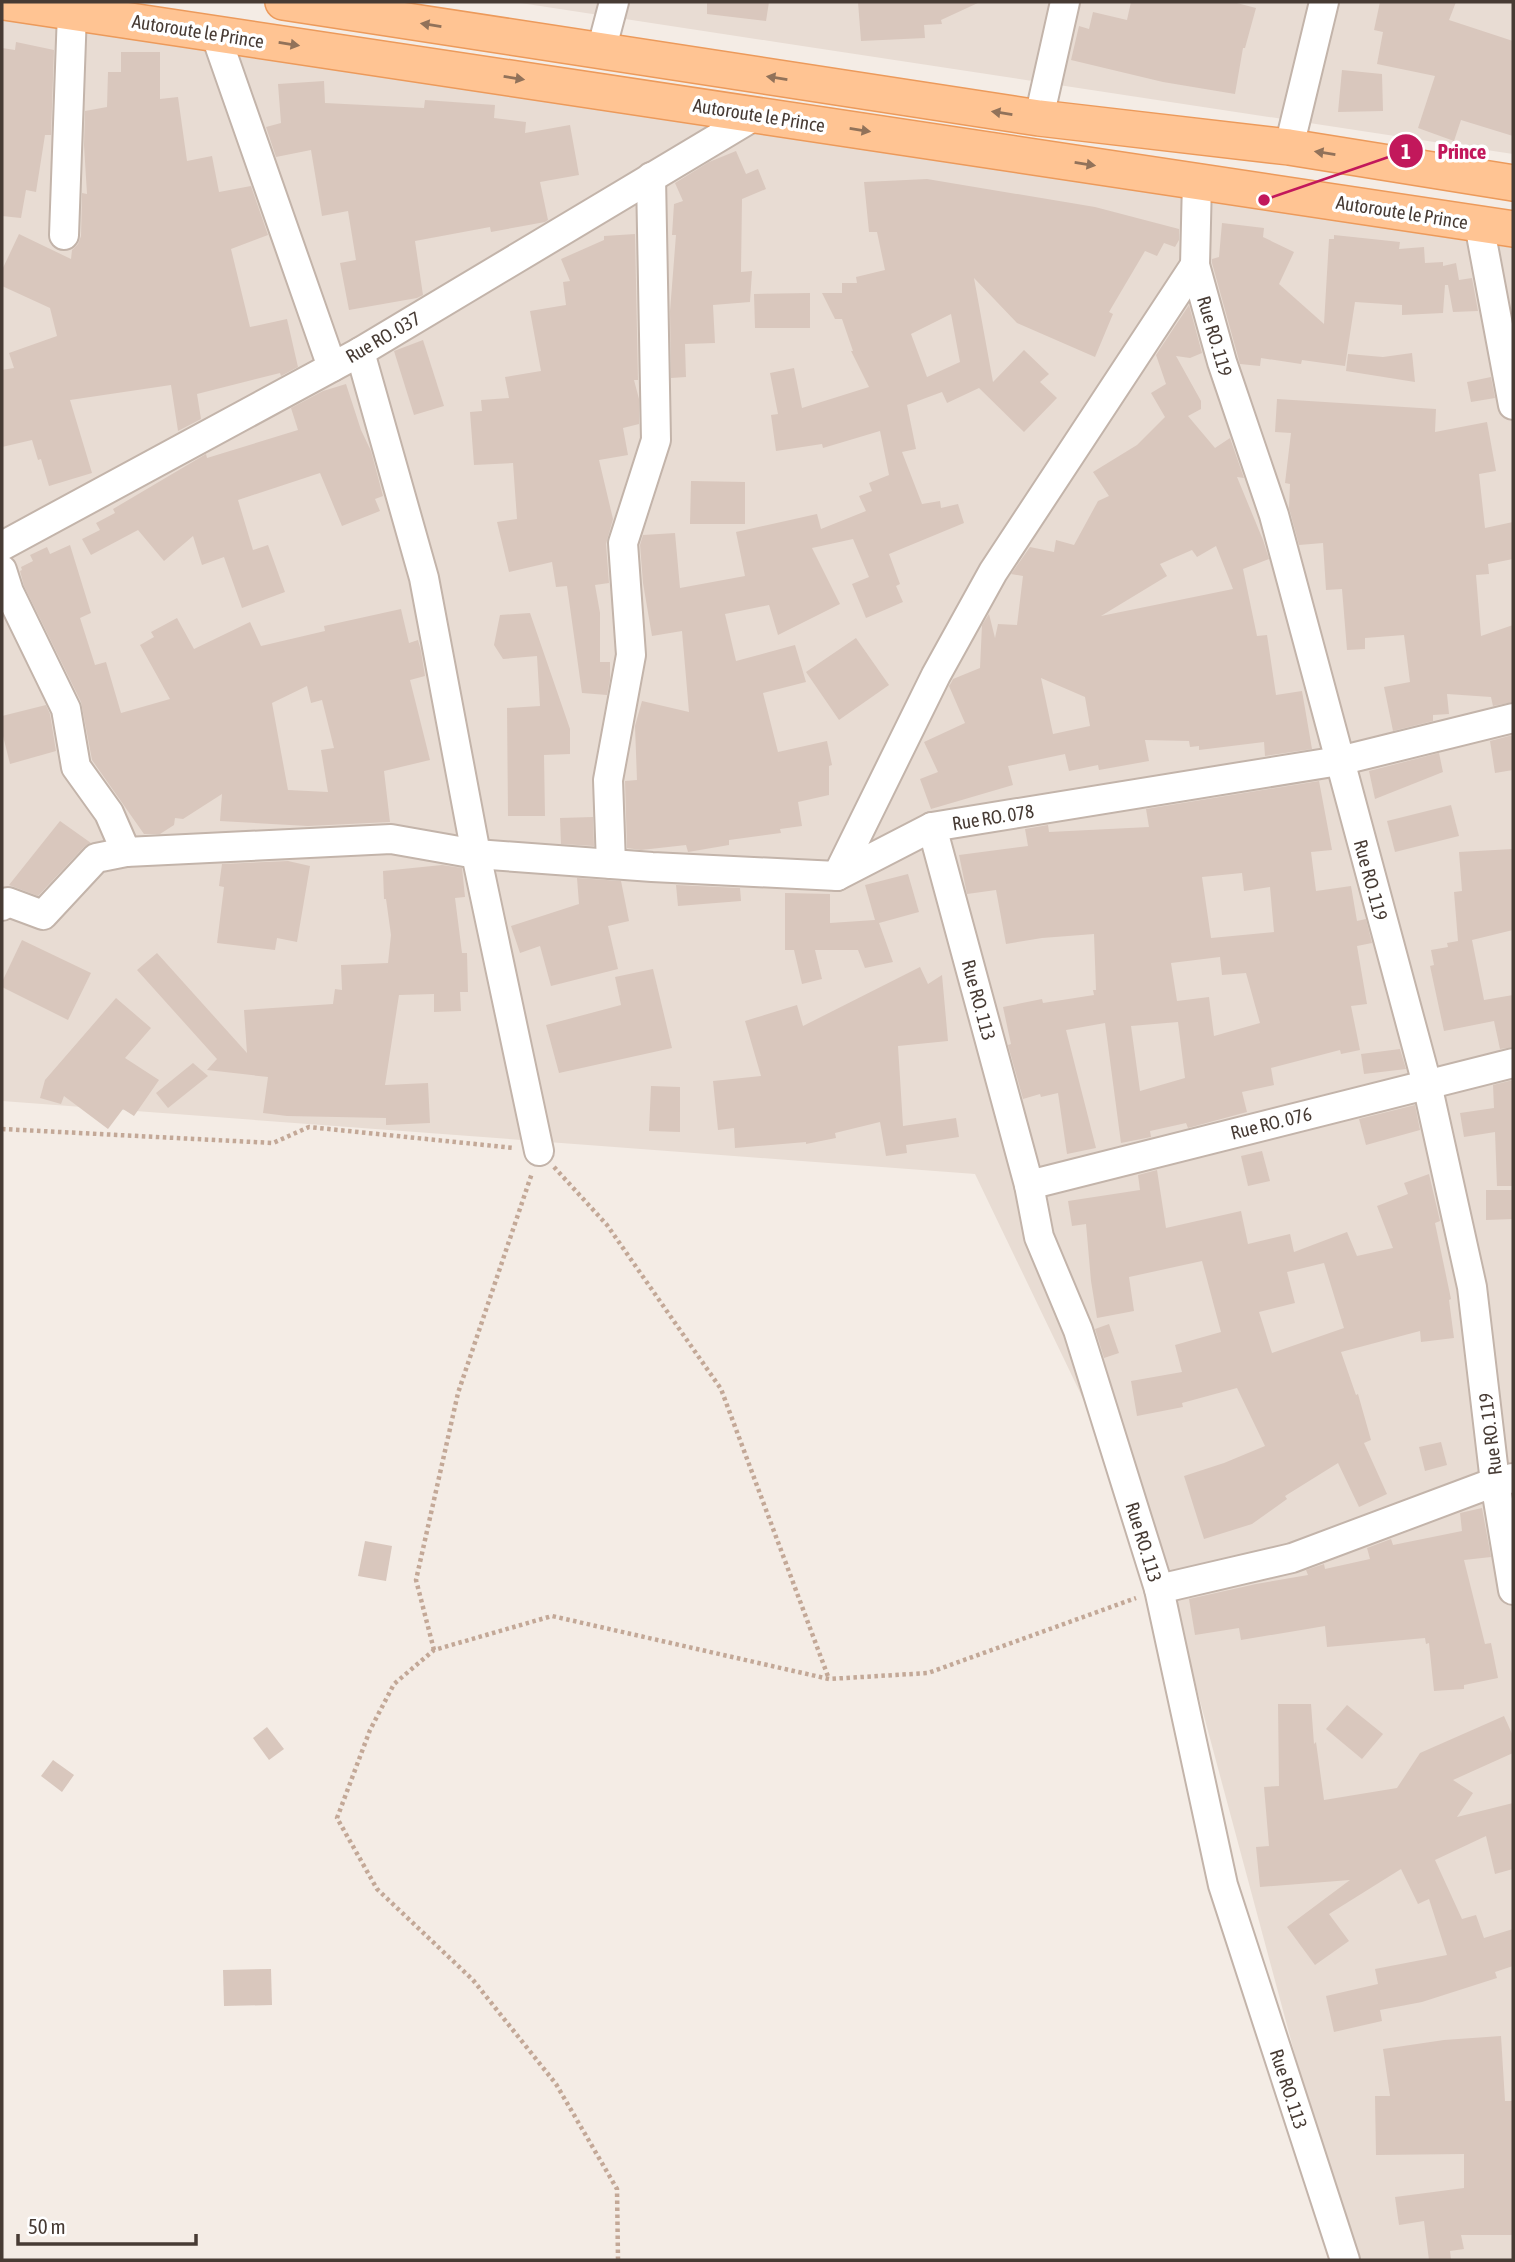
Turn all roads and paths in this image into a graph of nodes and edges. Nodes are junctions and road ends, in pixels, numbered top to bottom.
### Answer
1 (4, 2) edge
2 (283, 2) edge
3 (614, 2) edge
4 (1065, 2) edge
5 (1324, 2) edge
6 (72, 12) junction
7 (215, 33) junction
8 (601, 51) junction
9 (756, 115) junction
10 (1039, 118) junction
11 (1289, 147) junction
12 (650, 177) junction
13 (1197, 181) junction
14 (1513, 183) edge
15 (1479, 224) junction
16 (1513, 229) edge
17 (64, 235) dead end
18 (1195, 265) junction
19 (360, 352) junction
20 (332, 367) junction
21 (1513, 405) edge
22 (2, 546) edge
23 (2, 570) edge
24 (1513, 718) edge
25 (1339, 761) junction
26 (932, 827) junction
27 (126, 852) junction
28 (476, 854) junction
29 (611, 864) junction
30 (837, 876) junction
31 (2, 906) edge
32 (1513, 1063) edge
33 (1427, 1084) junction
34 (2, 1129) edge
35 (539, 1151) junction
36 (1029, 1185) junction
37 (1504, 1480) edge
38 (1159, 1589) junction
39 (1513, 1590) edge
40 (434, 1650) junction
41 (829, 1679) junction
42 (618, 2260) edge
43 (1345, 2260) edge

1 - 6 main road, Autoroute le Prince
8 -> 2 main road, Autoroute le Prince
3 - 8 street
4 - 10 street
5 - 11 street
6 - 7 main road, Autoroute le Prince
6 - 17 street
7 -> 9 main road, Autoroute le Prince
7 - 20 street
10 -> 8 main road, Autoroute le Prince
9 - 12 street, Rue RO. 037
9 -> 13 main road, Autoroute le Prince
10 - 11 main road, Autoroute le Prince
14 -> 11 main road, Autoroute le Prince
12 - 19 street, Rue RO. 037
12 - 29 street
13 - 15 main road, Autoroute le Prince
13 - 18 street, Rue RO. 119
15 - 16 main road, Autoroute le Prince
15 - 21 street
18 - 25 street, Rue RO. 119
18 - 30 street
19 - 20 street, Rue RO. 037
19 - 28 street
20 - 22 street, Rue RO. 037
23 - 27 street
24 - 25 street, Rue RO. 078
25 - 26 street, Rue RO. 078
25 - 33 street, Rue RO. 119
26 - 30 street, Rue RO. 078
26 - 36 street, Rue RO. 113
27 - 28 street
27 - 31 street
28 - 29 street
28 - 35 street
29 - 30 street
32 - 33 street, Rue RO. 076
33 - 36 street, Rue RO. 076
33 - 37 street, Rue RO. 119
34 - 35 path
35 - 40 path
35 - 41 path
36 - 38 street, Rue RO. 113
37 - 38 street
37 - 39 street, Rue RO. 119
38 - 41 path
38 - 43 street, Rue RO. 113
40 - 41 path
40 - 42 path

